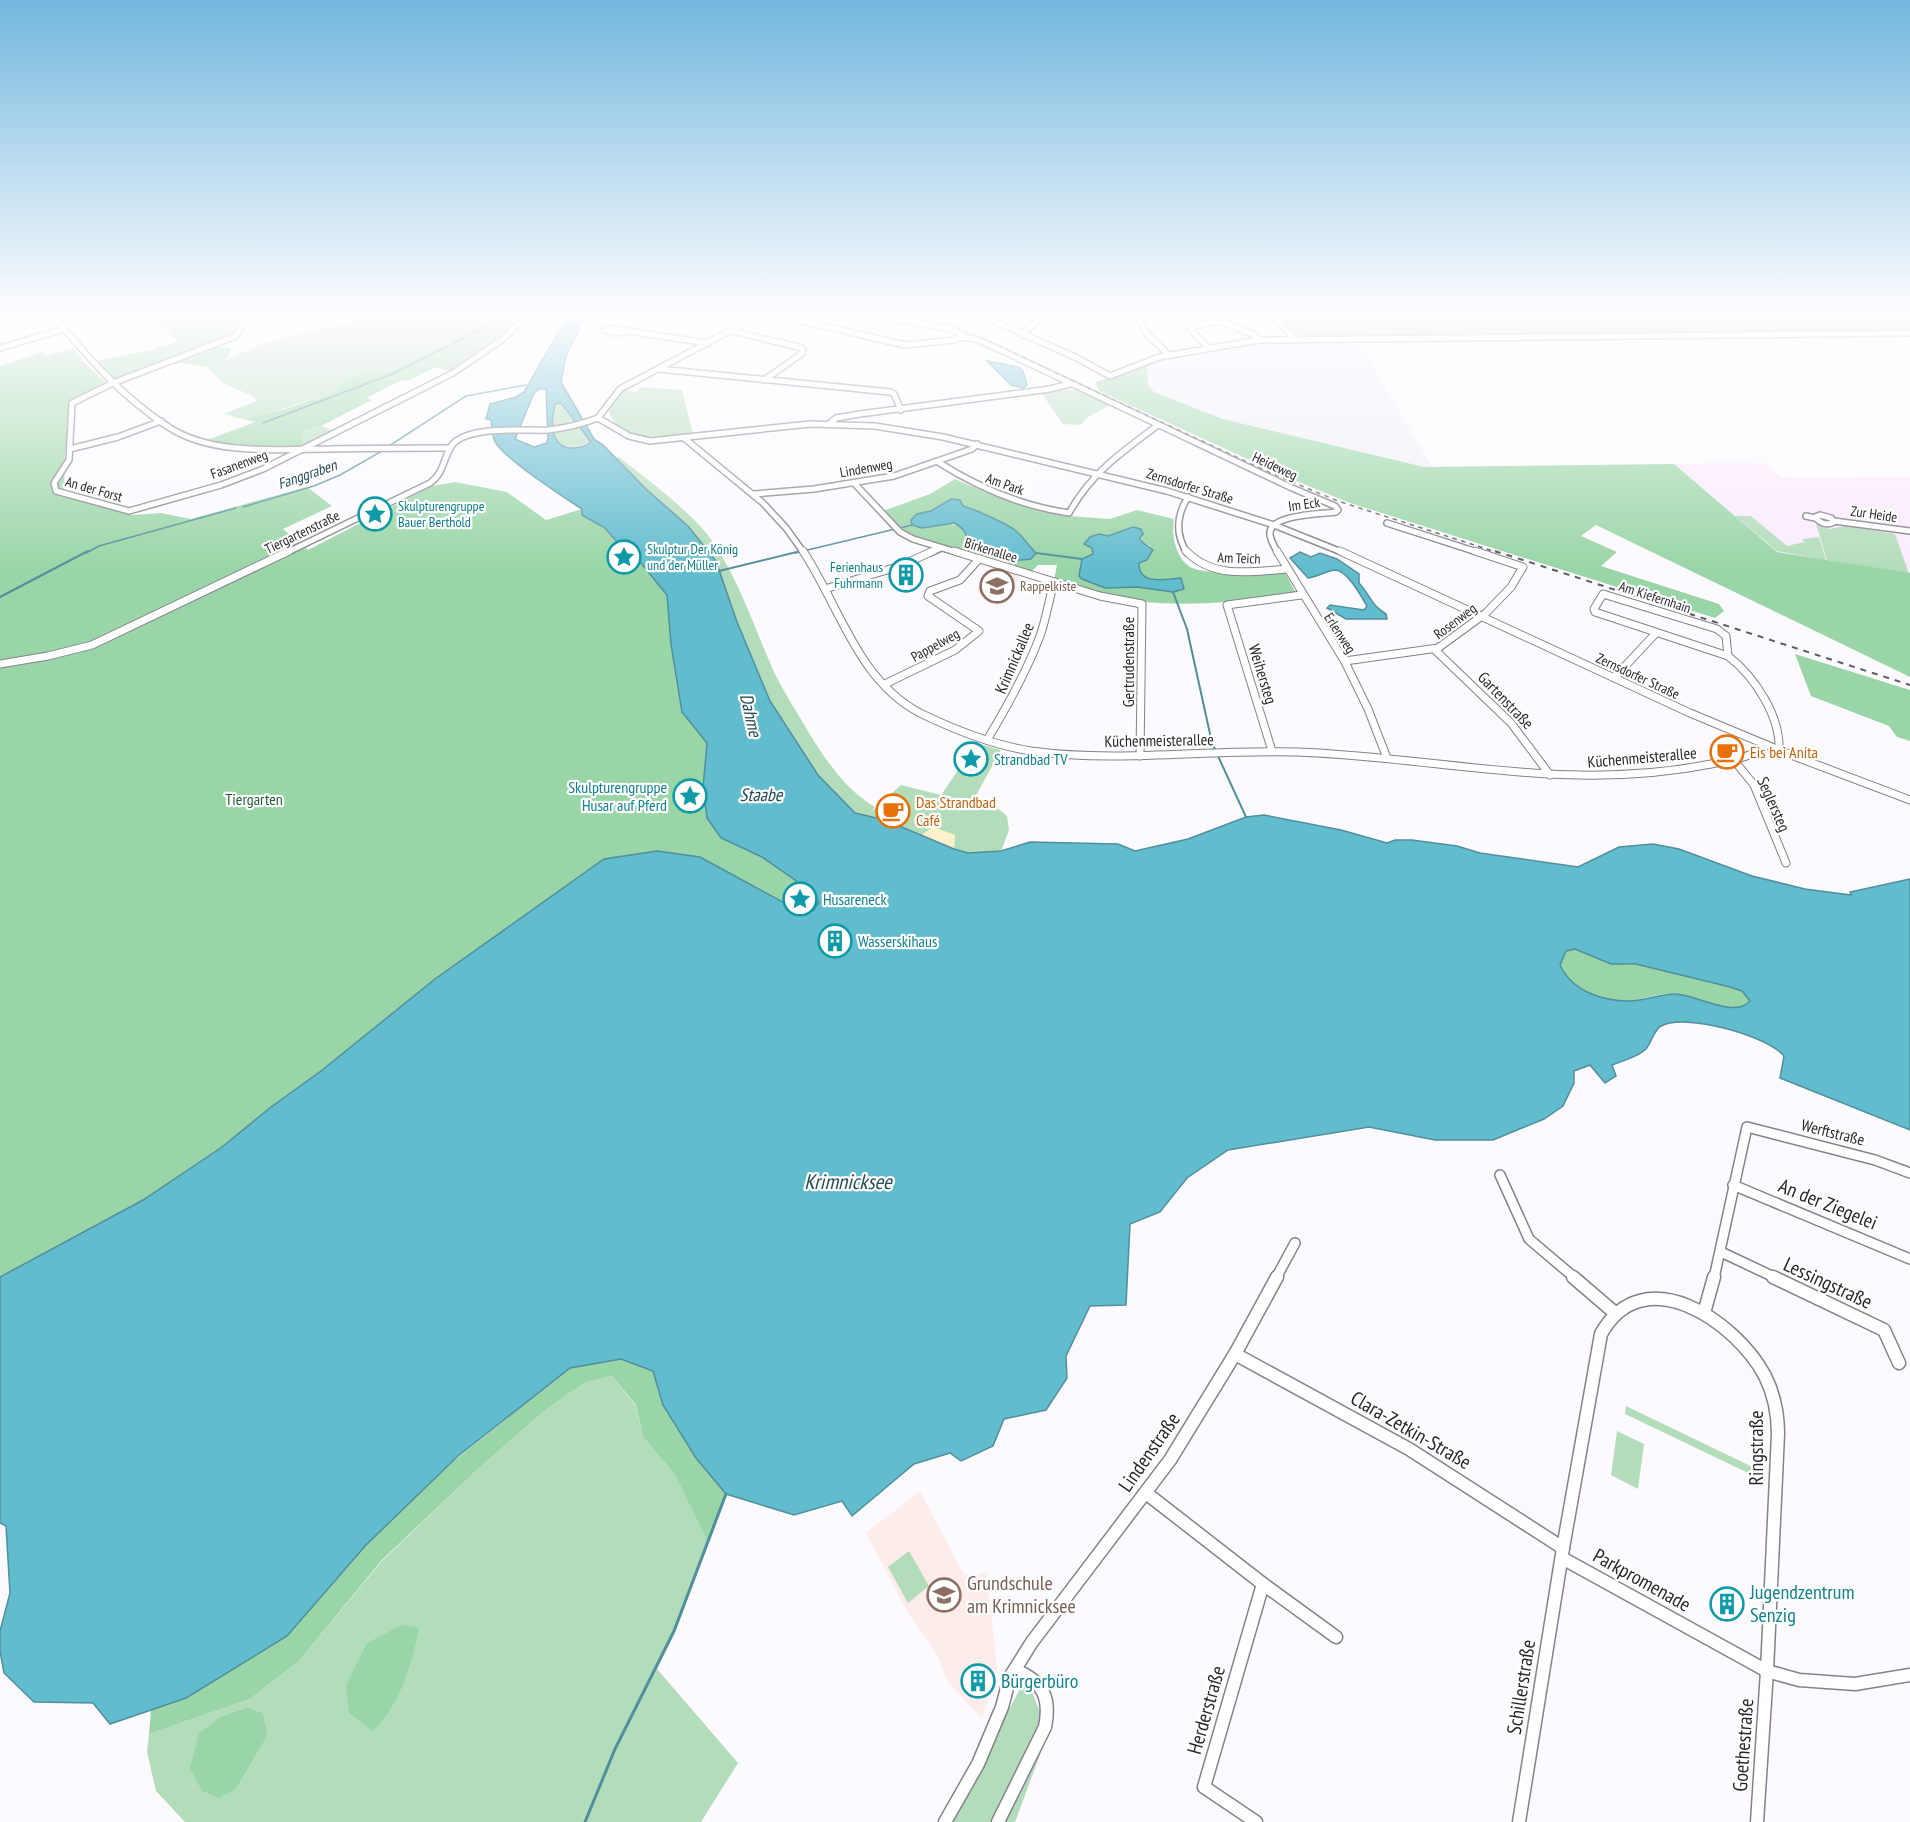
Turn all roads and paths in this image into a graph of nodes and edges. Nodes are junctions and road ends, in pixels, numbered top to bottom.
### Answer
1 (78, 400) edge
2 (134, 400) edge
3 (401, 400) edge
4 (611, 400) edge
5 (897, 400) edge
6 (972, 400) edge
7 (1104, 400) edge
8 (901, 410) junction
9 (598, 418) junction
10 (161, 421) junction
11 (830, 424) junction
12 (1158, 425) junction
13 (684, 438) junction
14 (977, 444) junction
15 (449, 448) junction
16 (70, 449) junction
17 (305, 450) junction
18 (938, 462) junction
19 (1097, 473) junction
20 (854, 483) junction
21 (754, 494) junction
22 (1188, 497) junction
23 (138, 510) joint
24 (1338, 510) joint
25 (1806, 516) dead end
26 (1387, 523) dead end
27 (1274, 525) junction
28 (1910, 531) edge
29 (900, 532) joint
30 (941, 548) junction
31 (979, 559) junction
32 (1286, 569) junction
33 (1054, 582) junction
34 (825, 589) junction
35 (1300, 595) junction
36 (1142, 604) joint
37 (1482, 616) junction
38 (1656, 633) junction
39 (1435, 650) junction
40 (1728, 656) junction
41 (1345, 661) junction
42 (0, 664) edge
43 (1614, 678) junction
44 (885, 684) junction
45 (987, 740) junction
46 (1765, 745) junction
47 (1272, 751) junction
48 (1779, 751) junction
49 (1140, 756) junction
50 (1387, 758) junction
51 (1732, 759) junction
52 (1550, 776) junction
53 (1910, 800) edge
54 (1786, 863) dead end
55 (1910, 1173) edge
56 (1500, 1175) dead end
57 (1732, 1185) junction
58 (1295, 1243) dead end
59 (1721, 1252) junction
60 (1910, 1259) edge
61 (1615, 1313) junction
62 (1704, 1313) junction
63 (1234, 1354) junction
64 (1899, 1364) dead end
65 (1146, 1493) junction
66 (1562, 1553) junction
67 (1263, 1584) junction
68 (1336, 1637) dead end
69 (1015, 1670) junction
70 (1767, 1671) junction
71 (1910, 1675) edge
72 (945, 1822) edge
73 (998, 1822) edge
74 (1256, 1822) edge
75 (1519, 1822) edge
76 (1757, 1822) edge

1 - 16 street, An der Forst
2 - 10 street
3 - 17 street, Fasanenweg
4 - 9 street
5 - 8 street
6 - 8 street
7 - 12 street, Heideweg
8 - 11 street
9 - 13 street, Zernsdorfer Straße
9 - 15 street
10 - 16 street, An der Forst
10 - 17 street
11 - 13 street, Zernsdorfer Straße
11 - 14 street, Zernsdorfer Straße
12 - 19 street
12 - 24 street, Heideweg
13 - 21 street, Küchenmeisterallee
14 - 18 street, Lindenweg
14 - 19 street, Zernsdorfer Straße
15 - 17 street
15 - 42 street, Tiergartenstraße
16 - 23 street, An der Forst
17 - 23 street, Fasanenweg
18 - 19 street, Am Park
18 - 20 street, Lindenweg
19 - 22 street, Zernsdorfer Straße
20 - 21 street, Lindenweg
20 - 29 street, Birkenallee
21 - 34 street, Küchenmeisterallee
22 - 27 street, Zernsdorfer Straße
22 - 32 street, Am Teich
24 - 27 street, Im Eck
25 - 28 street, Zur Heide
26 - 37 street, Rosenweg
27 - 32 street, Erlenweg
27 - 37 street, Zernsdorfer Straße
29 - 30 street, Birkenallee
30 - 31 street, Birkenallee
30 - 34 street
31 - 33 street, Birkenallee
31 - 44 street, Pappelweg
32 - 35 street, Erlenweg
33 - 36 street, Birkenallee
33 - 45 street, Krimnickallee
34 - 44 street, Küchenmeisterallee
35 - 41 street, Erlenweg
35 - 47 street, Weihersteg
36 - 49 street, Gertrudenstraße
37 - 39 street, Rosenweg
37 - 43 street, Zernsdorfer Straße
38 - 40 street, Am Kiefernhain
38 - 40 street, Am Kiefernhain
38 - 43 street
39 - 41 street, Rosenweg
39 - 52 street, Gartenstraße
40 - 48 street, Am Kiefernhain
41 - 50 street, Erlenweg
43 - 46 street, Zernsdorfer Straße
44 - 45 street, Küchenmeisterallee
45 - 49 street, Küchenmeisterallee
46 - 48 street, Zernsdorfer Straße
46 - 51 street, Küchenmeisterallee
47 - 49 street, Küchenmeisterallee
47 - 50 street, Küchenmeisterallee
48 - 53 street, Zernsdorfer Straße
50 - 52 street, Küchenmeisterallee
51 - 52 street, Küchenmeisterallee
51 - 54 street, Seglersteg
55 - 57 street, Werftstraße
56 - 61 street
57 - 59 street
57 - 60 street, An der Ziegelei
58 - 63 street, Lindenstraße
59 - 62 street
59 - 64 street, Lessingstraße
61 - 62 street, Ringstraße
61 - 66 street
62 - 70 street, Ringstraße
63 - 65 street, Lindenstraße
63 - 66 street, Clara-Zetkin-Straße
65 - 67 street
65 - 69 street, Lindenstraße
66 - 70 street, Parkpromenade
66 - 75 street, Schillerstraße
67 - 68 street
67 - 74 street, Herderstraße
69 - 72 street, Lindenstraße
69 - 73 street
70 - 71 street
70 - 76 street, Goethestraße

